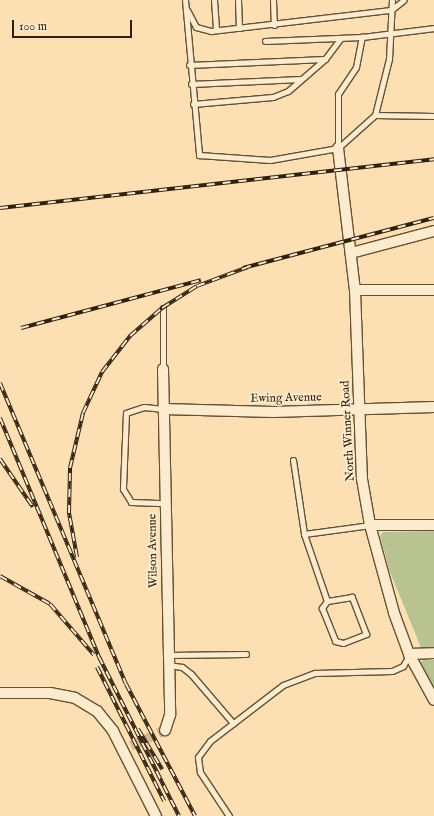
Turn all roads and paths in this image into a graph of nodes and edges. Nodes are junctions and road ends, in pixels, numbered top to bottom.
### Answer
1 (214, 0) edge
2 (238, 0) edge
3 (273, 0) edge
4 (392, 0) edge
5 (404, 0) edge
6 (185, 3) edge
7 (391, 10) junction
8 (274, 25) junction
9 (239, 28) junction
10 (434, 28) edge
11 (216, 30) junction
12 (390, 35) junction
13 (362, 37) junction
14 (341, 38) junction
15 (265, 41) dead end
16 (325, 59) junction
17 (189, 65) junction
18 (301, 79) junction
19 (191, 84) junction
20 (193, 104) junction
21 (375, 115) junction
22 (434, 116) edge
23 (338, 148) junction
24 (434, 230) edge
25 (350, 253) junction
26 (355, 290) junction
27 (434, 290) edge
28 (164, 308) dead end
29 (163, 369) joint
30 (434, 407) edge
31 (163, 409) junction
32 (359, 409) junction
33 (293, 460) dead end
34 (165, 503) junction
35 (370, 525) junction
36 (434, 525) edge
37 (304, 534) junction
38 (327, 601) junction
39 (168, 654) junction
40 (246, 654) dead end
41 (409, 654) junction
42 (434, 654) edge
43 (168, 665) junction
44 (0, 693) edge
45 (434, 700) edge
46 (233, 723) junction
47 (164, 730) dead end
48 (156, 816) edge
49 (229, 816) edge

1 - 11 lane
2 - 9 lane
3 - 8 lane
4 - 7 lane
5 - 7 lane
6 - 11 lane
6 - 17 lane
7 - 8 lane
7 - 12 lane
8 - 9 lane
9 - 11 lane
10 - 12 lane
12 - 13 lane
12 - 21 lane
13 - 14 lane
13 - 23 lane
14 - 15 lane
14 - 16 lane
16 - 17 lane
16 - 18 lane
17 - 19 lane
18 - 19 lane
18 - 20 lane
19 - 20 lane
20 - 23 lane
21 - 22 lane
21 - 23 lane
23 - 25 street, North Winner Road
24 - 25 street
25 - 26 street, North Winner Road
26 - 27 street
26 - 32 street, North Winner Road
28 - 29 lane
29 - 31 street, Wilson Avenue
30 - 32 street, Ewing Avenue
31 - 32 street, Ewing Avenue
31 - 34 street, Wilson Avenue
31 - 34 lane
32 - 35 street, North Winner Road
33 - 37 lane
34 - 39 street, Wilson Avenue
35 - 36 street
35 - 37 lane
35 - 41 street, North Winner Road
37 - 38 lane
38 - 38 lane
39 - 40 lane
39 - 43 street, Wilson Avenue
41 - 42 street
41 - 45 street, North Winner Road
41 - 46 lane
43 - 46 lane
43 - 47 street, Wilson Avenue
44 - 48 street
46 - 49 lane

